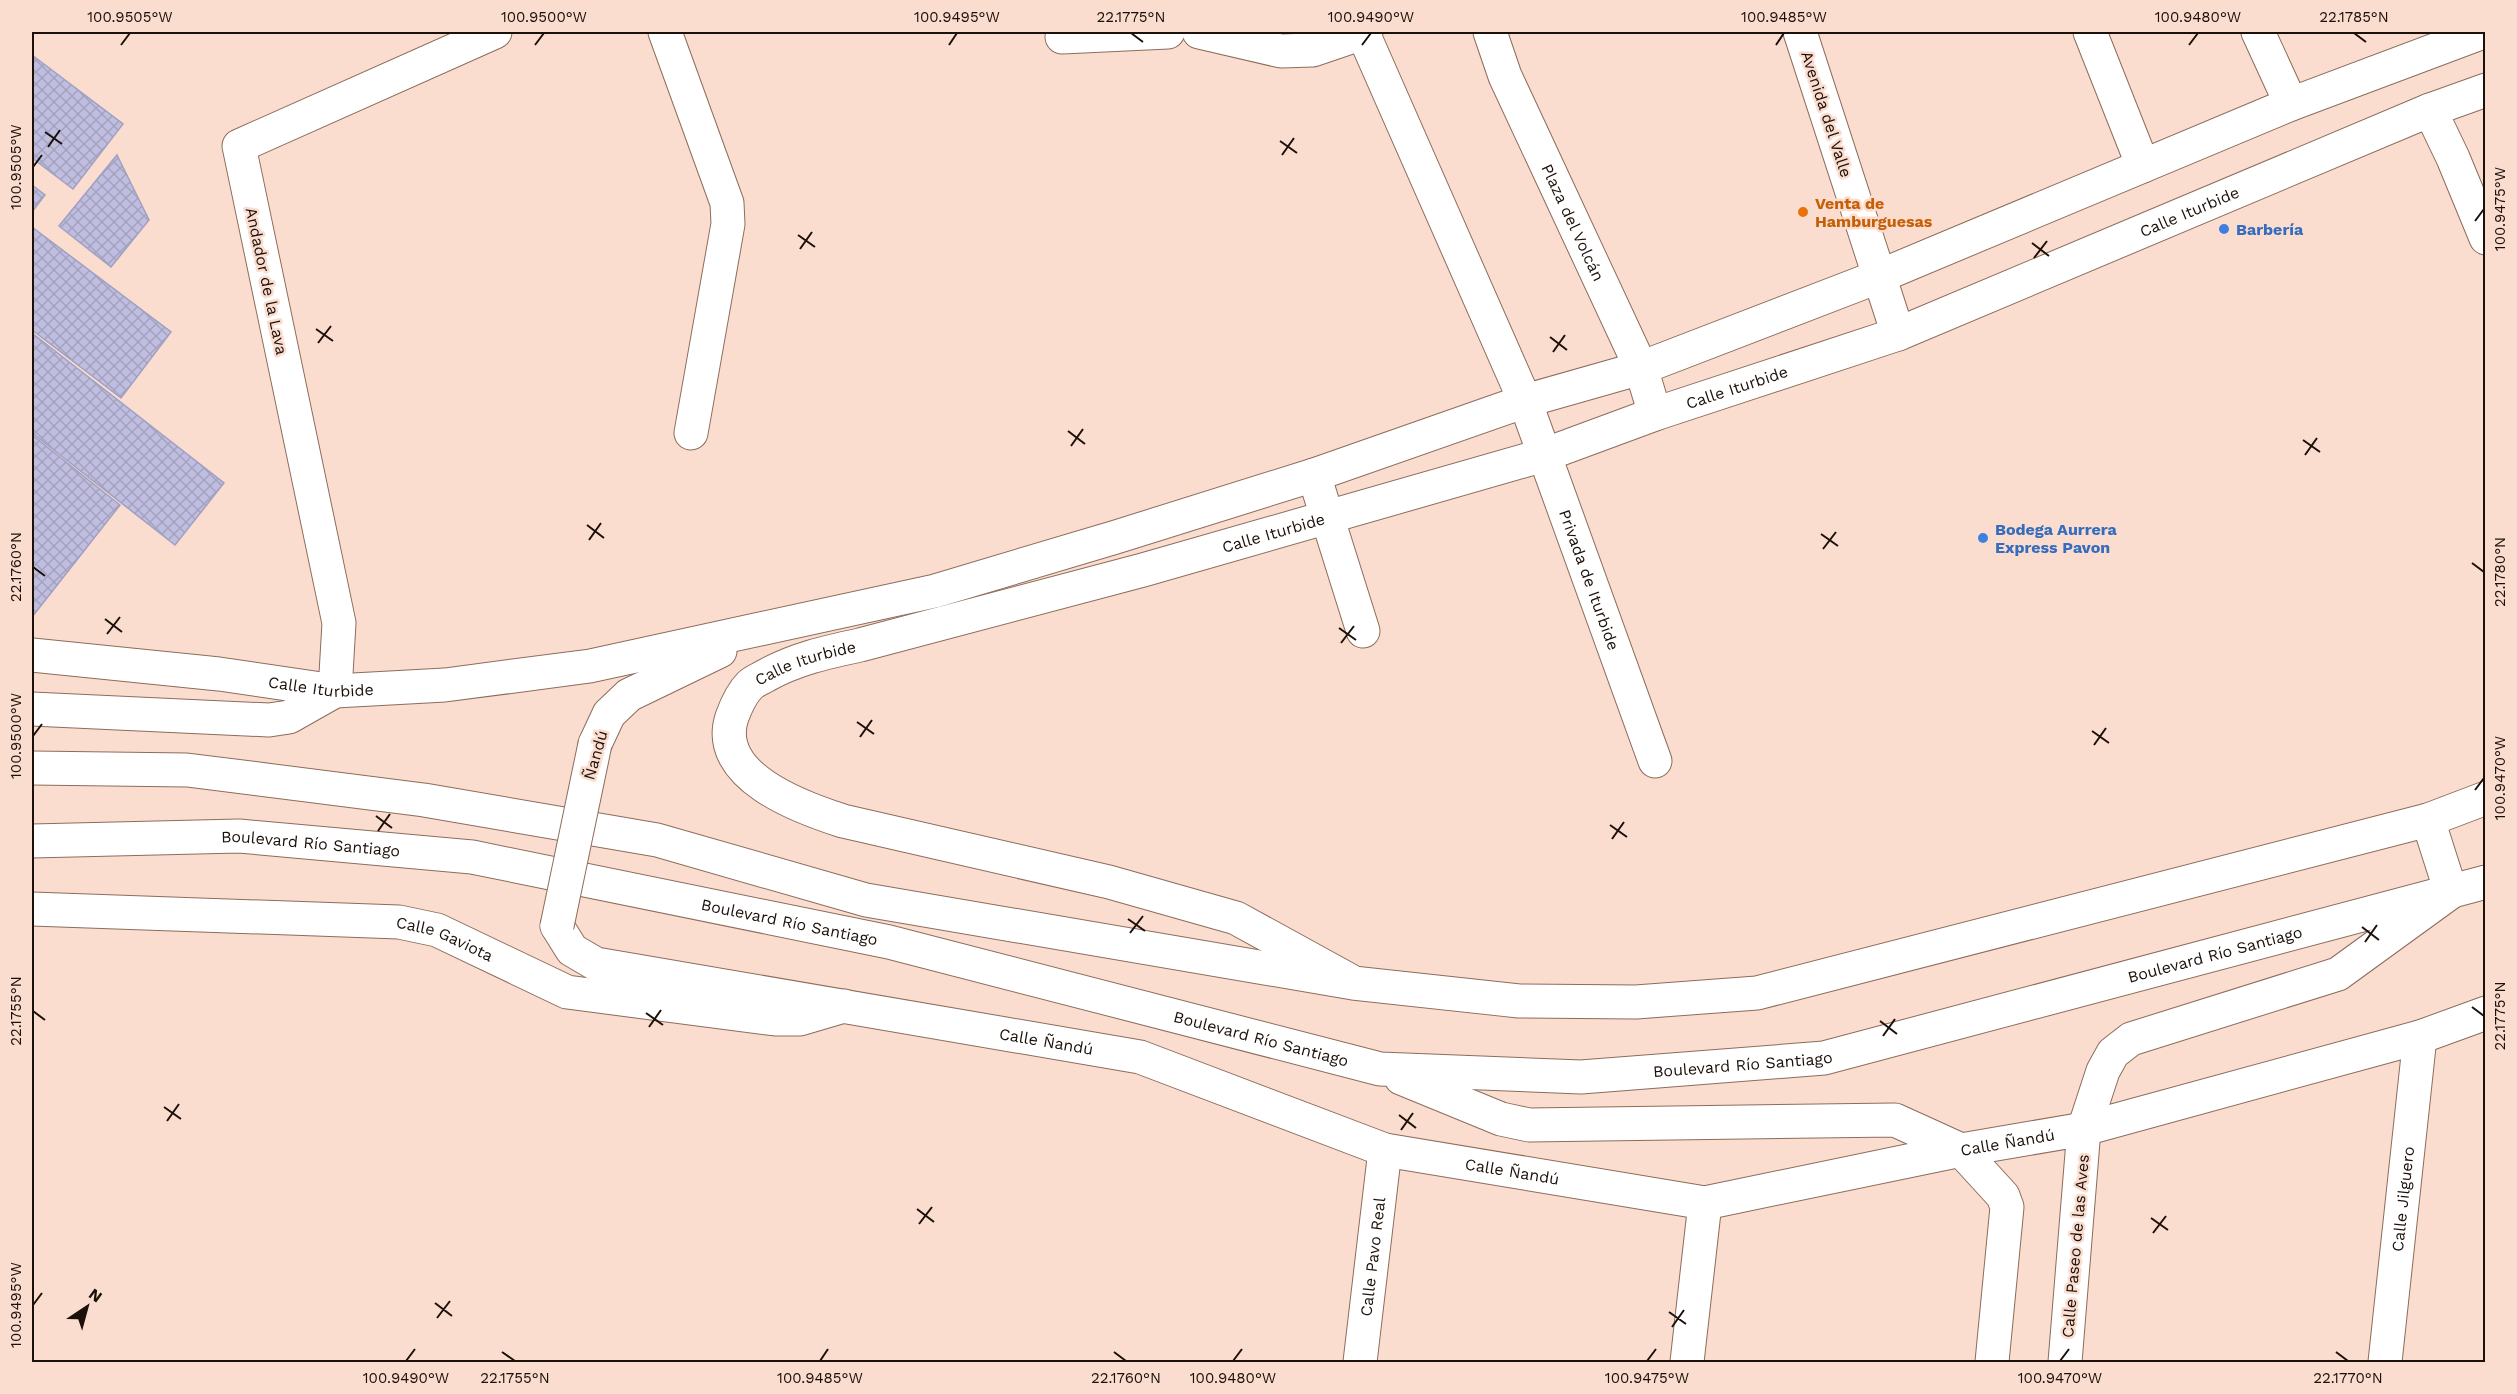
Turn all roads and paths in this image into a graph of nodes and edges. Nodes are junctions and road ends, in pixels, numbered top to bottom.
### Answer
1 (495, 32) edge
2 (665, 32) edge
3 (1168, 32) edge
4 (1199, 32) edge
5 (1364, 32) edge
6 (1490, 32) edge
7 (1800, 32) edge
8 (2090, 32) edge
9 (2258, 32) edge
10 (2483, 32) edge
11 (1062, 37) dead end
12 (1309, 41) edge
13 (2486, 90) edge
14 (2291, 104) junction
15 (2430, 110) junction
16 (2143, 166) junction
17 (2486, 238) edge
18 (1880, 276) junction
19 (1898, 334) junction
20 (1641, 368) junction
21 (1525, 401) junction
22 (1655, 414) junction
23 (691, 434) dead end
24 (1544, 455) junction
25 (1314, 475) junction
26 (1327, 517) junction
27 (806, 618) junction
28 (1362, 631) dead end
29 (753, 632) junction
30 (32, 654) edge
31 (813, 655) junction
32 (335, 691) junction
33 (32, 709) edge
34 (1655, 761) dead end
35 (32, 768) edge
36 (2486, 798) edge
37 (2428, 820) junction
38 (32, 841) edge
39 (2486, 882) edge
40 (2451, 892) junction
41 (32, 909) edge
42 (557, 926) joint
43 (1353, 983) junction
44 (843, 1006) junction
45 (2486, 1013) edge
46 (2420, 1037) junction
47 (1380, 1070) junction
48 (2084, 1129) junction
49 (1384, 1150) junction
50 (1961, 1150) junction
51 (1705, 1203) junction
52 (1360, 1362) edge
53 (1688, 1362) edge
54 (1992, 1362) edge
55 (2065, 1362) edge
56 (2385, 1362) edge

1 - 32 street, Andador de la Lava
2 - 23 street
3 - 11 street
4 - 12 street
5 - 12 street
5 - 21 street
6 - 20 street, Plaza del Volcán
7 - 18 street, Avenida del Valle
8 - 16 street
9 - 14 street
10 - 14 street, Calle Iturbide
13 - 15 street, Calle Iturbide
14 - 16 street, Calle Iturbide
15 - 17 street
15 - 19 street, Calle Iturbide
16 - 18 street, Calle Iturbide
18 - 19 street, Avenida del Valle
18 - 20 street, Calle Iturbide
19 - 22 street, Calle Iturbide
20 - 21 street, Calle Iturbide
20 - 22 street, Plaza del Volcán
21 - 24 street, Privada de Iturbide
21 - 25 street, Calle Iturbide
22 - 24 street, Calle Iturbide
24 - 26 street, Calle Iturbide
24 - 34 street, Privada de Iturbide
25 - 26 street
25 - 27 street, Calle Iturbide
26 - 28 street
26 - 31 street, Calle Iturbide
27 - 29 street, Calle Iturbide
27 - 31 street
29 - 32 street, Calle Iturbide
29 - 42 street, Ñandú, bridge
30 - 32 street, Calle Iturbide
31 - 43 street, Calle Iturbide
32 - 33 street
35 - 43 street
36 - 37 street
37 - 40 street
37 - 43 street
38 - 47 street, Boulevard Río Santiago
39 - 40 street, Boulevard Río Santiago
40 - 47 street, Boulevard Río Santiago
40 - 48 street, Calle Paseo de las Aves
41 - 44 street, Calle Gaviota
42 - 44 street, Calle Ñandú
44 - 49 street, Calle Ñandú
45 - 46 street, Calle Ñandú
46 - 48 street, Calle Ñandú
46 - 56 street, Calle Jilguero
47 - 50 street
48 - 50 street, Calle Ñandú
48 - 55 street, Calle Paseo de las Aves
49 - 51 street, Calle Ñandú
49 - 52 street, Calle Pavo Real
50 - 51 street, Calle Ñandú
50 - 54 street
51 - 53 street

